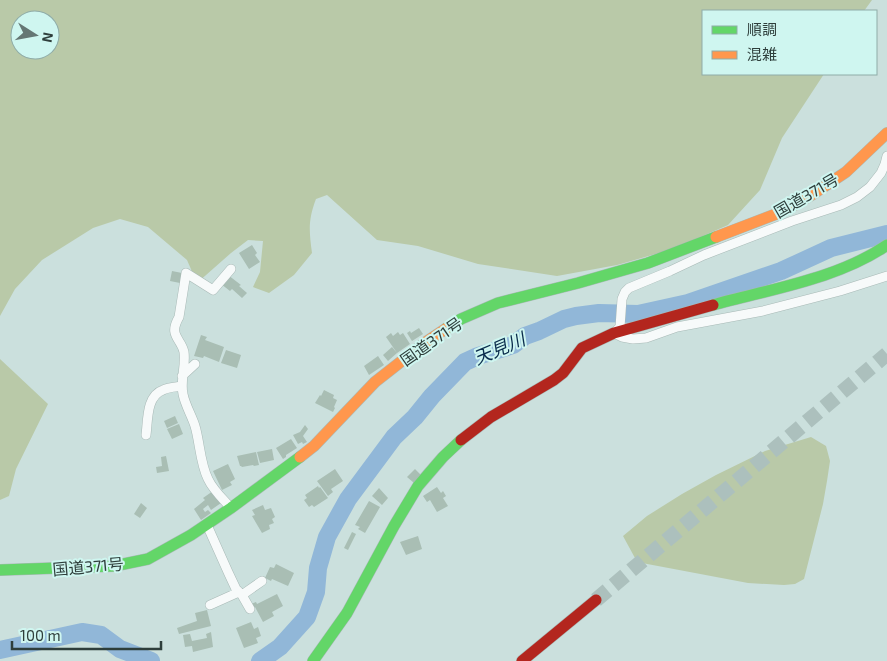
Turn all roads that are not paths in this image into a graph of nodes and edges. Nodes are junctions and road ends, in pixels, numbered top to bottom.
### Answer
1 (887, 133) edge
2 (887, 156) edge
3 (887, 245) edge
4 (231, 268) dead end
5 (887, 276) edge
6 (617, 330) junction
7 (195, 364) dead end
8 (182, 376) junction
9 (182, 386) junction
10 (146, 435) dead end
11 (231, 508) junction
12 (207, 525) junction
13 (0, 570) edge
14 (262, 581) dead end
15 (240, 593) junction
16 (596, 600) tunnel mouth
17 (210, 605) dead end
18 (250, 609) dead end
19 (312, 661) edge
20 (522, 661) edge

1 - 11 main road, 国道371号
2 - 6 street
3 - 6 main road
4 - 8 street
5 - 6 street
6 - 19 main road
7 - 8 street
8 - 9 street
9 - 10 street
9 - 11 street
11 - 12 main road, 国道371号
12 - 13 main road, 国道371号
12 - 15 street
14 - 15 street
15 - 17 street
15 - 18 street
16 - 20 main road

